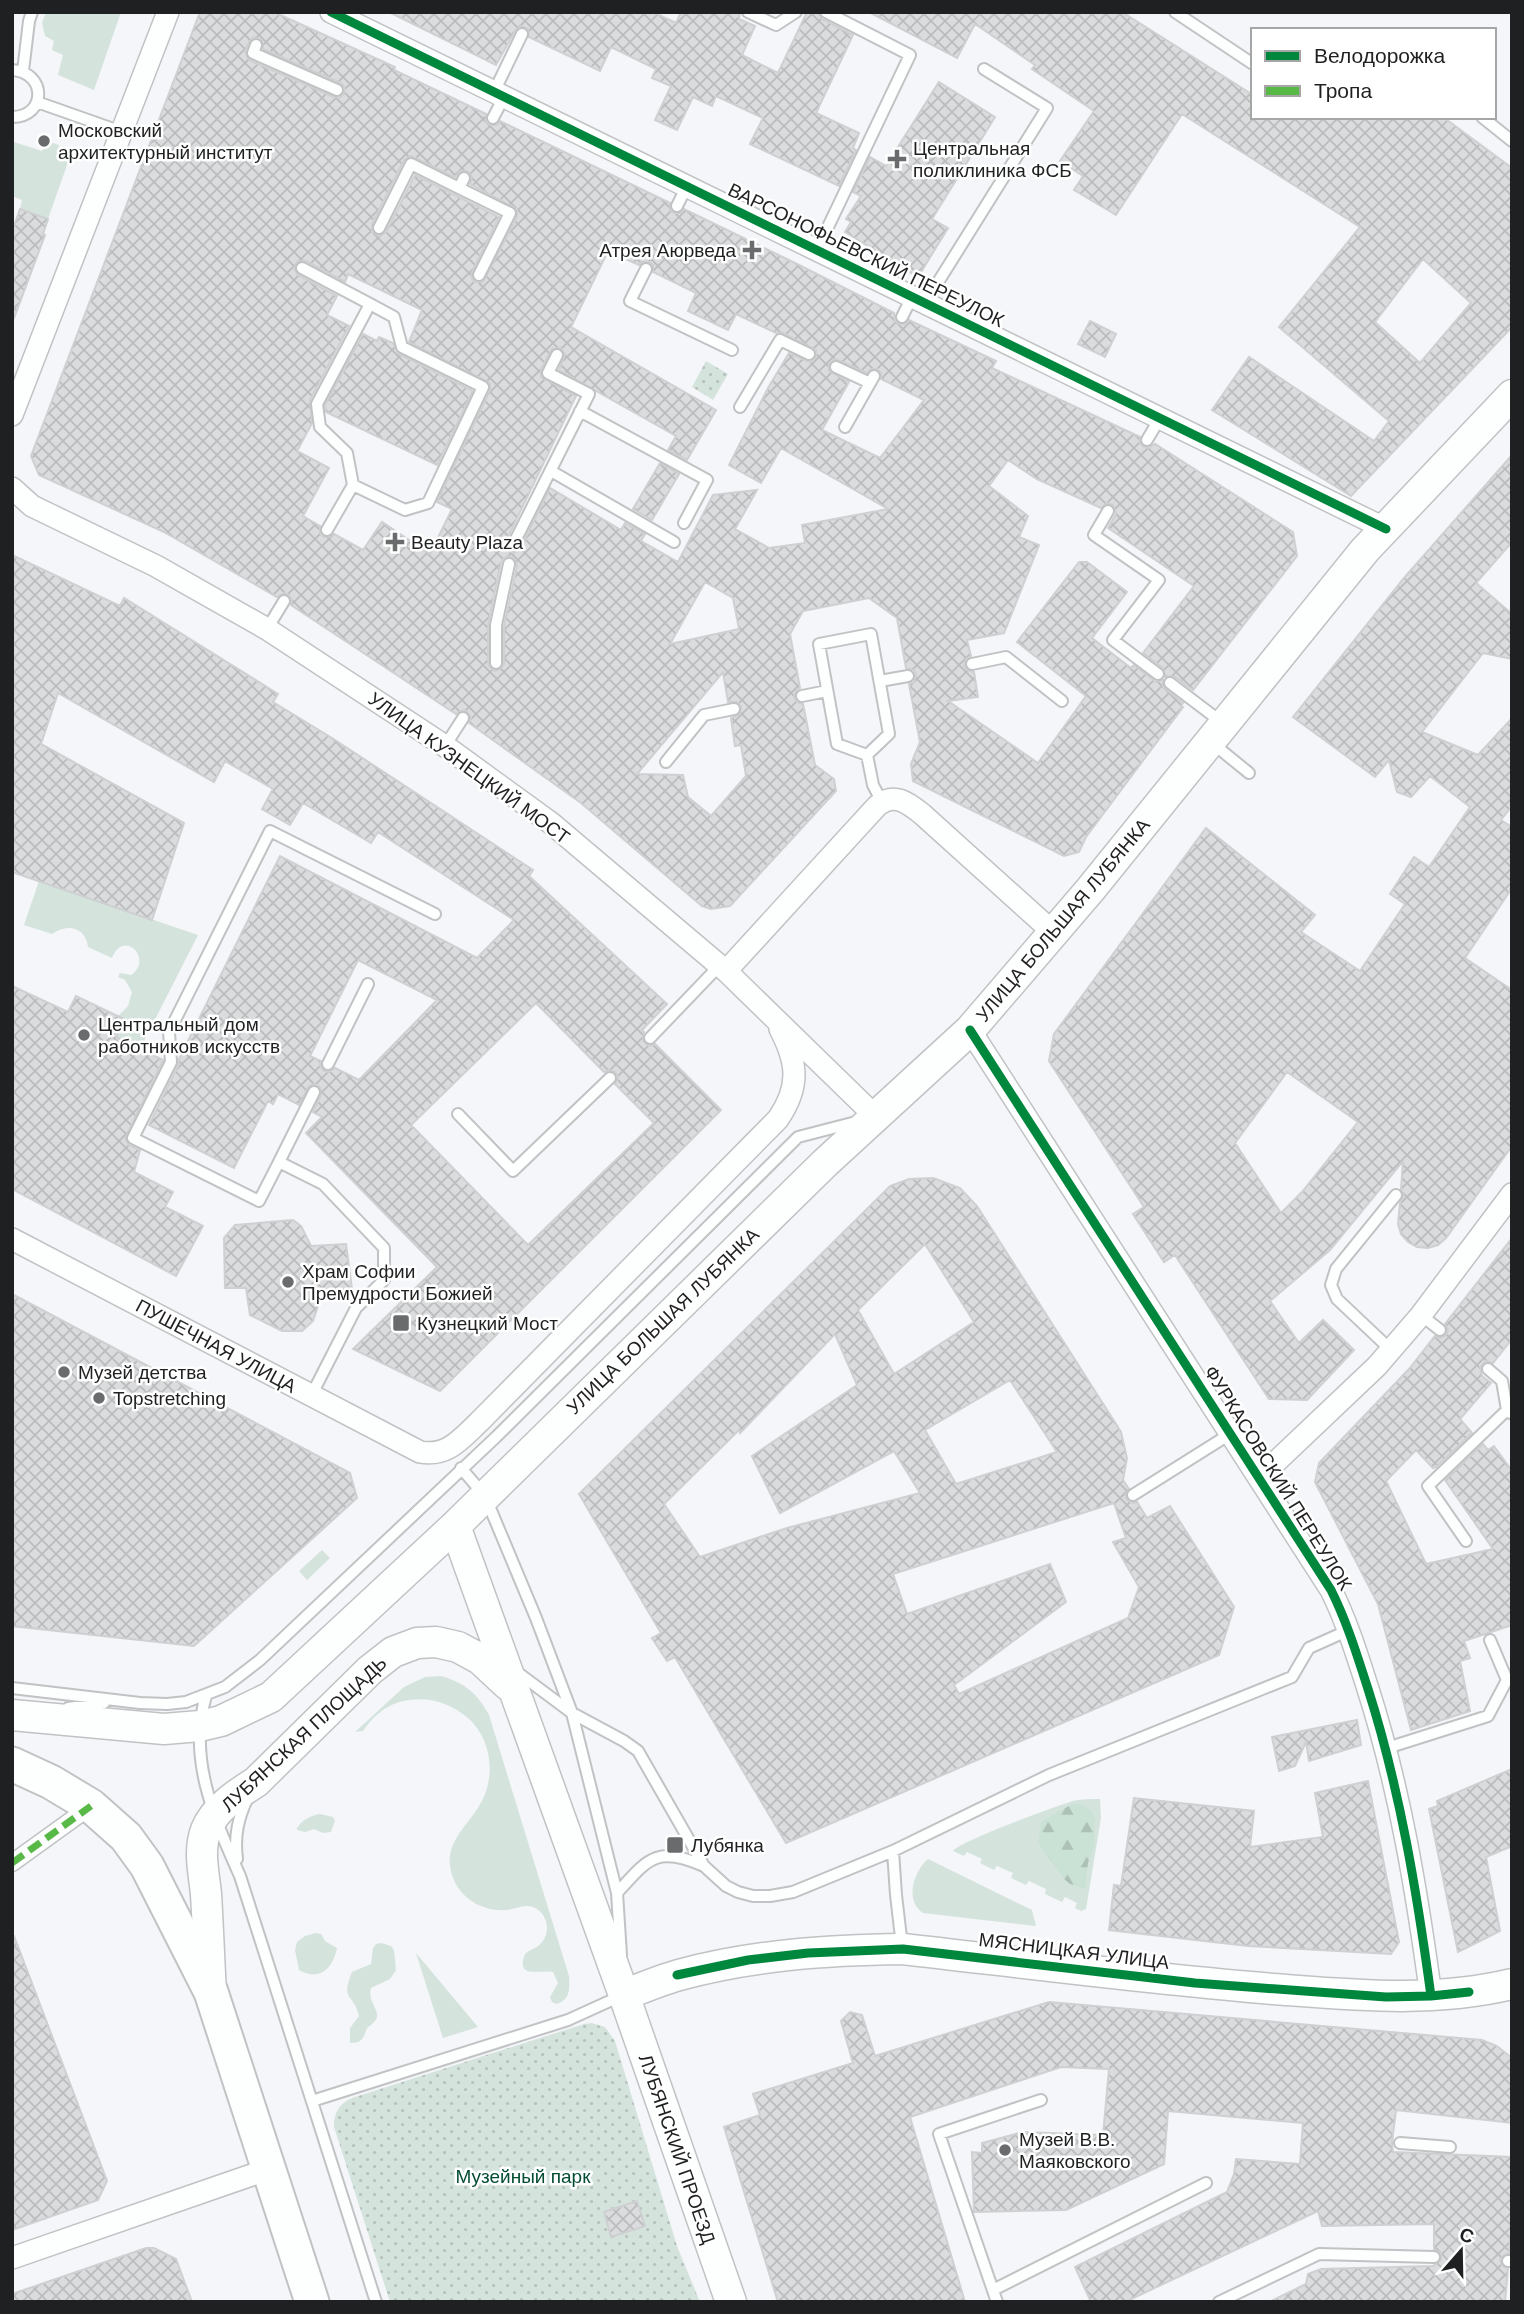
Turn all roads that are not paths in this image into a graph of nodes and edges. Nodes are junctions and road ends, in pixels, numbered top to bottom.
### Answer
1 (32, 12) edge
2 (167, 12) edge
3 (331, 12) edge
4 (748, 12) edge
5 (796, 12) edge
6 (826, 12) edge
7 (1175, 12) edge
8 (522, 34) dead end
9 (256, 45) dead end
10 (1251, 63) edge
11 (984, 69) dead end
12 (18, 70) edge
13 (337, 90) dead end
14 (499, 94) junction
15 (37, 102) junction
16 (12, 117) edge
17 (493, 118) dead end
18 (1484, 119) edge
19 (122, 132) junction
20 (1512, 141) edge
21 (687, 186) junction
22 (677, 206) dead end
23 (380, 228) dead end
24 (817, 250) junction
25 (302, 268) dead end
26 (646, 269) dead end
27 (479, 275) dead end
28 (919, 300) junction
29 (370, 304) junction
30 (902, 317) dead end
31 (732, 350) dead end
32 (809, 354) dead end
33 (556, 355) dead end
34 (836, 367) dead end
35 (1512, 395) edge
36 (740, 407) dead end
37 (580, 411) junction
38 (12, 415) edge
39 (1160, 418) junction
40 (845, 427) dead end
41 (1147, 440) dead end
42 (551, 471) junction
43 (353, 485) junction
44 (12, 488) edge
45 (1108, 510) dead end
46 (684, 523) dead end
47 (1386, 529) junction
48 (327, 530) dead end
49 (674, 542) dead end
50 (513, 545) dead end
51 (509, 564) dead end
52 (284, 601) dead end
53 (267, 629) junction
54 (496, 663) dead end
55 (972, 664) dead end
56 (1158, 674) dead end
57 (908, 676) dead end
58 (880, 681) junction
59 (1170, 683) dead end
60 (827, 691) junction
61 (802, 696) dead end
62 (1062, 701) dead end
63 (734, 709) dead end
64 (463, 718) dead end
65 (1217, 733) junction
66 (445, 746) junction
67 (867, 755) junction
68 (666, 762) dead end
69 (1249, 773) dead end
70 (882, 802) junction
71 (435, 914) dead end
72 (1054, 933) junction
73 (722, 968) junction
74 (368, 984) dead end
75 (772, 1015) junction
76 (970, 1030) junction
77 (650, 1038) dead end
78 (328, 1064) dead end
79 (610, 1078) dead end
80 (314, 1093) dead end
81 (457, 1114) dead end
82 (876, 1117) junction
83 (279, 1161) junction
84 (1512, 1194) edge
85 (1396, 1195) dead end
86 (12, 1239) edge
87 (1421, 1315) junction
88 (1440, 1330) dead end
89 (1391, 1350) junction
90 (1488, 1369) dead end
91 (311, 1395) junction
92 (1509, 1413) edge
93 (1230, 1434) junction
94 (461, 1468) junction
95 (1259, 1478) junction
96 (1133, 1495) dead end
97 (485, 1496) junction
98 (454, 1526) junction
99 (1466, 1541) dead end
100 (1349, 1630) junction
101 (1490, 1640) dead end
102 (503, 1662) junction
103 (513, 1690) junction
104 (206, 1696) junction
105 (120, 1701) junction
106 (14, 1706) edge
107 (572, 1713) junction
108 (200, 1726) junction
109 (1387, 1748) junction
110 (12, 1764) edge
111 (256, 1782) junction
112 (92, 1806) junction
113 (214, 1816) junction
114 (893, 1851) junction
115 (12, 1863) edge
116 (704, 1866) junction
117 (240, 1875) junction
118 (617, 1894) junction
119 (903, 1949) junction
120 (1512, 1984) edge
121 (211, 1992) junction
122 (624, 1995) junction
123 (1431, 1996) junction
124 (1041, 2099) dead end
125 (312, 2101) junction
126 (1400, 2143) dead end
127 (1450, 2147) dead end
128 (269, 2169) junction
129 (1206, 2183) dead end
130 (1434, 2257) dead end
131 (12, 2258) edge
132 (993, 2290) junction
133 (312, 2302) edge
134 (376, 2302) edge
135 (730, 2302) edge
136 (997, 2302) edge
137 (1219, 2302) edge

1 - 12 lane
2 - 19 street
3 - 14 street, ВАРСОНОФЬЕВСКИЙ ПЕРЕУЛОК
4 - 5 lane
6 - 24 lane
7 - 10 lane
8 - 14 lane
9 - 13 lane
11 - 28 lane
12 - 15 lane
14 - 17 lane
14 - 21 street, ВАРСОНОФЬЕВСКИЙ ПЕРЕУЛОК
15 - 16 lane
15 - 19 lane
18 - 20 lane
19 - 38 street
21 - 22 lane
21 - 24 street, ВАРСОНОФЬЕВСКИЙ ПЕРЕУЛОК
23 - 27 lane
24 - 28 street, ВАРСОНОФЬЕВСКИЙ ПЕРЕУЛОК
25 - 29 lane
26 - 31 lane
28 - 30 lane
28 - 39 street, ВАРСОНОФЬЕВСКИЙ ПЕРЕУЛОК
29 - 43 lane
29 - 43 lane
32 - 36 lane
33 - 37 lane
34 - 40 lane
35 - 47 main road, УЛИЦА БОЛЬШАЯ ЛУБЯНКА
37 - 42 lane
37 - 46 lane
39 - 41 lane
39 - 47 street, ВАРСОНОФЬЕВСКИЙ ПЕРЕУЛОК
42 - 49 lane
42 - 50 lane
43 - 48 lane
44 - 53 street, УЛИЦА КУЗНЕЦКИЙ МОСТ
45 - 56 lane
47 - 65 main road, УЛИЦА БОЛЬШАЯ ЛУБЯНКА
51 - 54 lane
52 - 53 lane
53 - 66 street, УЛИЦА КУЗНЕЦКИЙ МОСТ
55 - 62 lane
57 - 58 lane
58 - 60 lane
58 - 67 lane
59 - 65 lane
60 - 61 lane
60 - 67 lane
63 - 68 lane
64 - 66 lane
65 - 69 lane
65 - 72 main road, УЛИЦА БОЛЬШАЯ ЛУБЯНКА
66 - 73 street, УЛИЦА КУЗНЕЦКИЙ МОСТ
67 - 70 lane
70 - 72 street
70 - 73 street
71 - 83 lane
72 - 76 main road, УЛИЦА БОЛЬШАЯ ЛУБЯНКА
73 - 75 street, УЛИЦА КУЗНЕЦКИЙ МОСТ
73 - 77 lane
74 - 78 lane
75 - 82 street, УЛИЦА КУЗНЕЦКИЙ МОСТ
75 - 91 street, ПУШЕЧНАЯ УЛИЦА
76 - 82 main road, УЛИЦА БОЛЬШАЯ ЛУБЯНКА
76 - 93 street, ФУРКАСОВСКИЙ ПЕРЕУЛОК
79 - 81 lane
80 - 83 lane
82 - 94 lane
82 - 97 main road, УЛИЦА БОЛЬШАЯ ЛУБЯНКА
83 - 91 lane
84 - 87 street
85 - 89 lane
86 - 91 street, ПУШЕЧНАЯ УЛИЦА
87 - 88 lane
87 - 89 street
89 - 95 street
90 - 92 lane
92 - 99 lane
93 - 95 street, ФУРКАСОВСКИЙ ПЕРЕУЛОК
93 - 96 lane
94 - 97 lane
94 - 104 lane
95 - 100 street, ФУРКАСОВСКИЙ ПЕРЕУЛОК
97 - 98 main road
97 - 107 lane
98 - 102 main road, ЛУБЯНСКАЯ ПЛОЩАДЬ
98 - 108 main road
100 - 109 street, ФУРКАСОВСКИЙ ПЕРЕУЛОК
100 - 114 lane
101 - 109 lane
102 - 103 main road, ЛУБЯНСКАЯ ПЛОЩАДЬ
102 - 107 lane
103 - 111 main road, ЛУБЯНСКАЯ ПЛОЩАДЬ
103 - 122 main road, ЛУБЯНСКАЯ ПЛОЩАДЬ
104 - 105 lane
104 - 108 lane
105 - 106 lane
105 - 106 lane
106 - 108 main road
107 - 116 lane
107 - 118 lane
108 - 113 lane
109 - 123 street, ФУРКАСОВСКИЙ ПЕРЕУЛОК
110 - 112 main road, ЛУБЯНСКАЯ ПЛОЩАДЬ
111 - 113 main road, ЛУБЯНСКАЯ ПЛОЩАДЬ
111 - 117 lane
112 - 115 street
112 - 121 main road, ЛУБЯНСКАЯ ПЛОЩАДЬ
113 - 117 lane
113 - 121 main road, ЛУБЯНСКАЯ ПЛОЩАДЬ
114 - 116 lane
114 - 119 lane
116 - 118 lane
117 - 125 lane
118 - 122 lane
119 - 122 main road, МЯСНИЦКАЯ УЛИЦА
119 - 123 main road, МЯСНИЦКАЯ УЛИЦА
120 - 123 main road, МЯСНИЦКАЯ УЛИЦА
121 - 128 main road, ЛУБЯНСКАЯ ПЛОЩАДЬ
122 - 125 lane
122 - 135 main road, ЛУБЯНСКИЙ ПРОЕЗД
124 - 132 lane
125 - 134 lane
126 - 127 lane
128 - 131 street
128 - 133 main road, ЛУБЯНСКАЯ ПЛОЩАДЬ
129 - 132 lane
130 - 137 lane
132 - 136 lane

